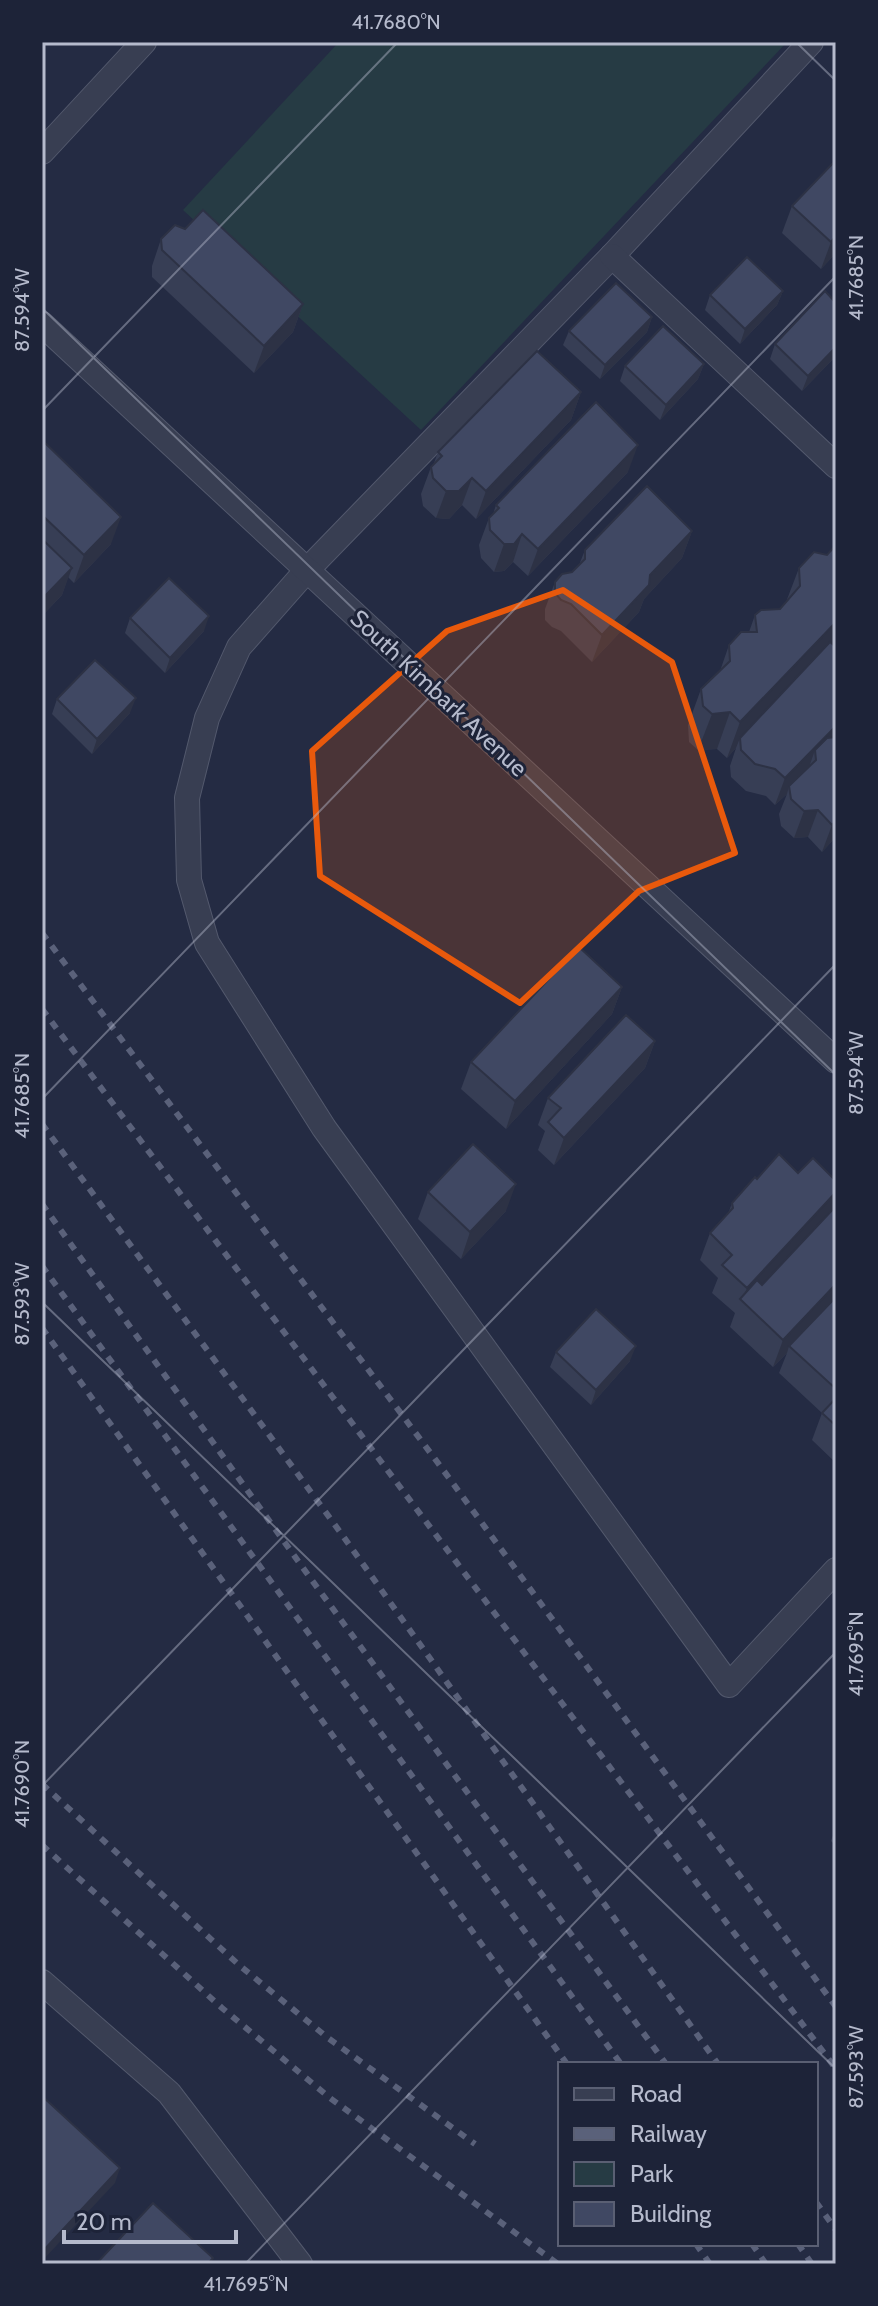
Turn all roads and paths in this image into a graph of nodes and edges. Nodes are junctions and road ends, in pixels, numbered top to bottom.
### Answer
1 (144, 42) edge
2 (811, 42) edge
3 (42, 152) edge
4 (612, 256) junction
5 (42, 324) edge
6 (836, 466) edge
7 (307, 570) junction
8 (836, 1061) edge
9 (836, 1570) edge
10 (42, 1982) edge
11 (300, 2264) edge

1 - 3 street
2 - 4 street
4 - 6 street
4 - 7 street
5 - 7 street, South Kimbark Avenue
7 - 8 street, South Kimbark Avenue
7 - 9 street
10 - 11 street

